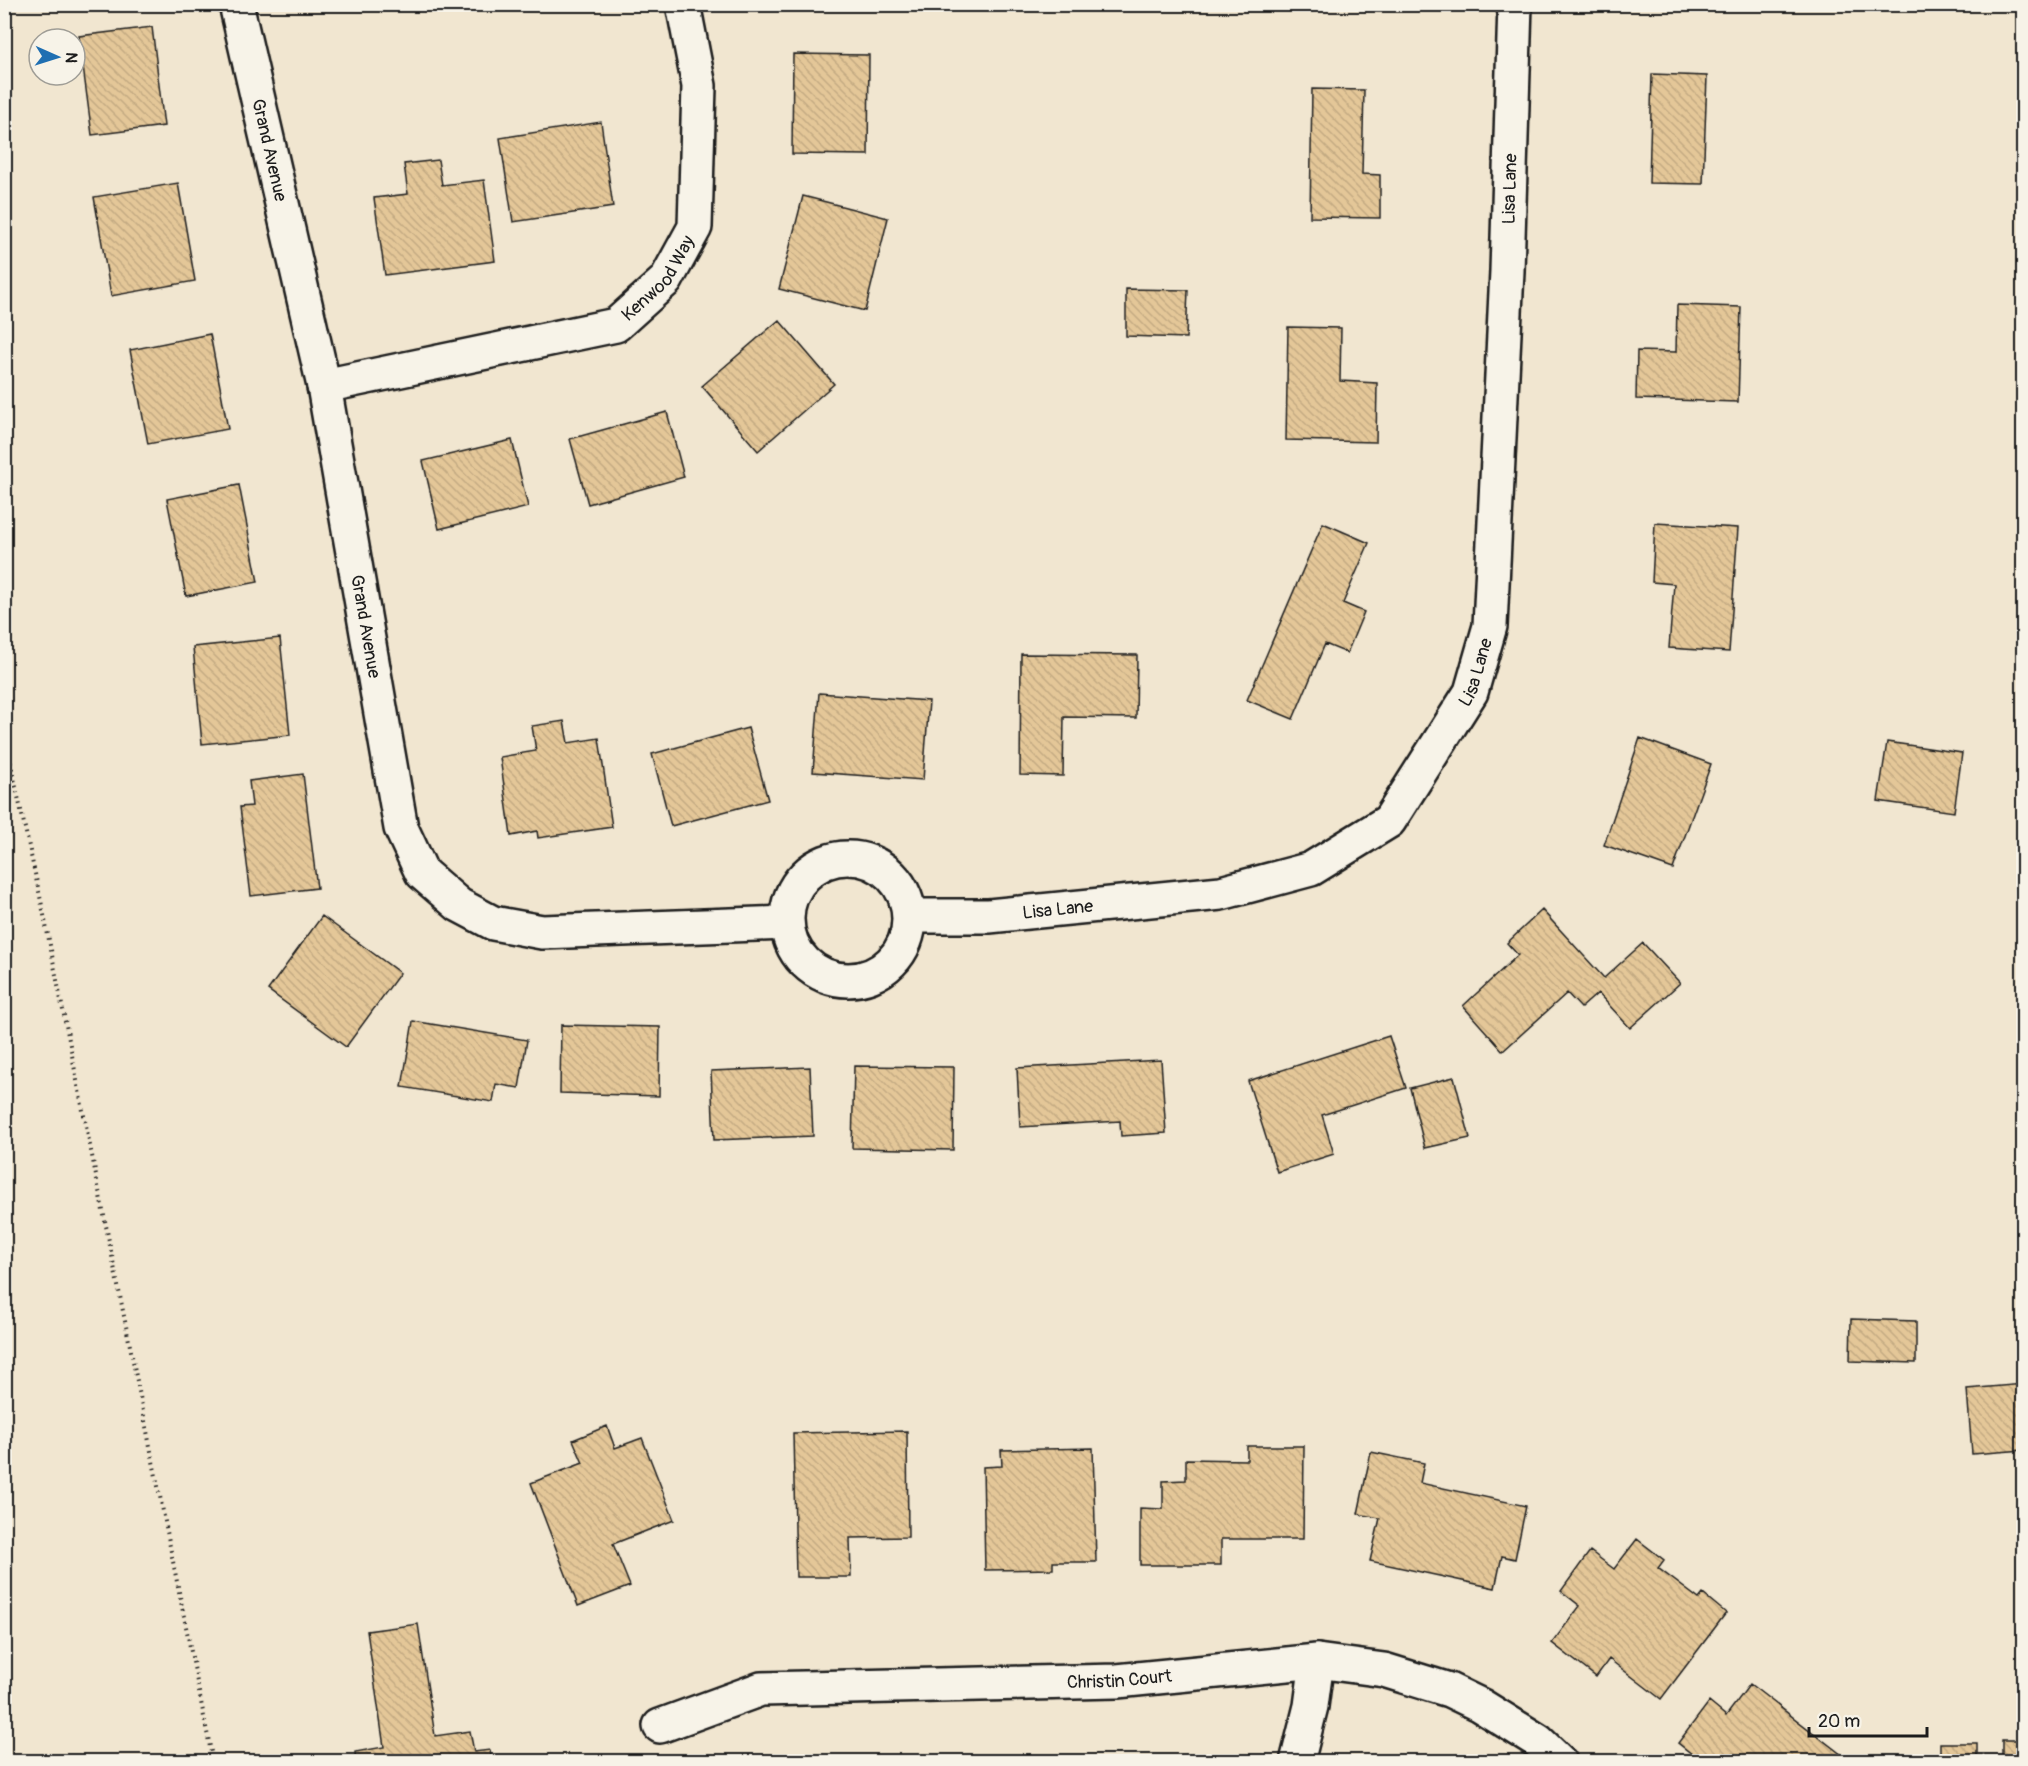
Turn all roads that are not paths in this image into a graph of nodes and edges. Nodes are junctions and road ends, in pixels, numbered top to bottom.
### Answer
1 (236, 4) edge
2 (683, 4) edge
3 (1515, 4) edge
4 (324, 386) junction
5 (910, 916) junction
6 (786, 923) junction
7 (1317, 1661) junction
8 (660, 1726) dead end
9 (1297, 1761) edge
10 (1560, 1761) edge

1 - 4 street, Grand Avenue
2 - 4 street, Kenwood Way
3 - 5 street, Lisa Lane
4 - 6 street, Grand Avenue
5 - 6 street
5 - 6 street
7 - 8 street, Christin Court
7 - 9 street
7 - 10 street, Christin Court

